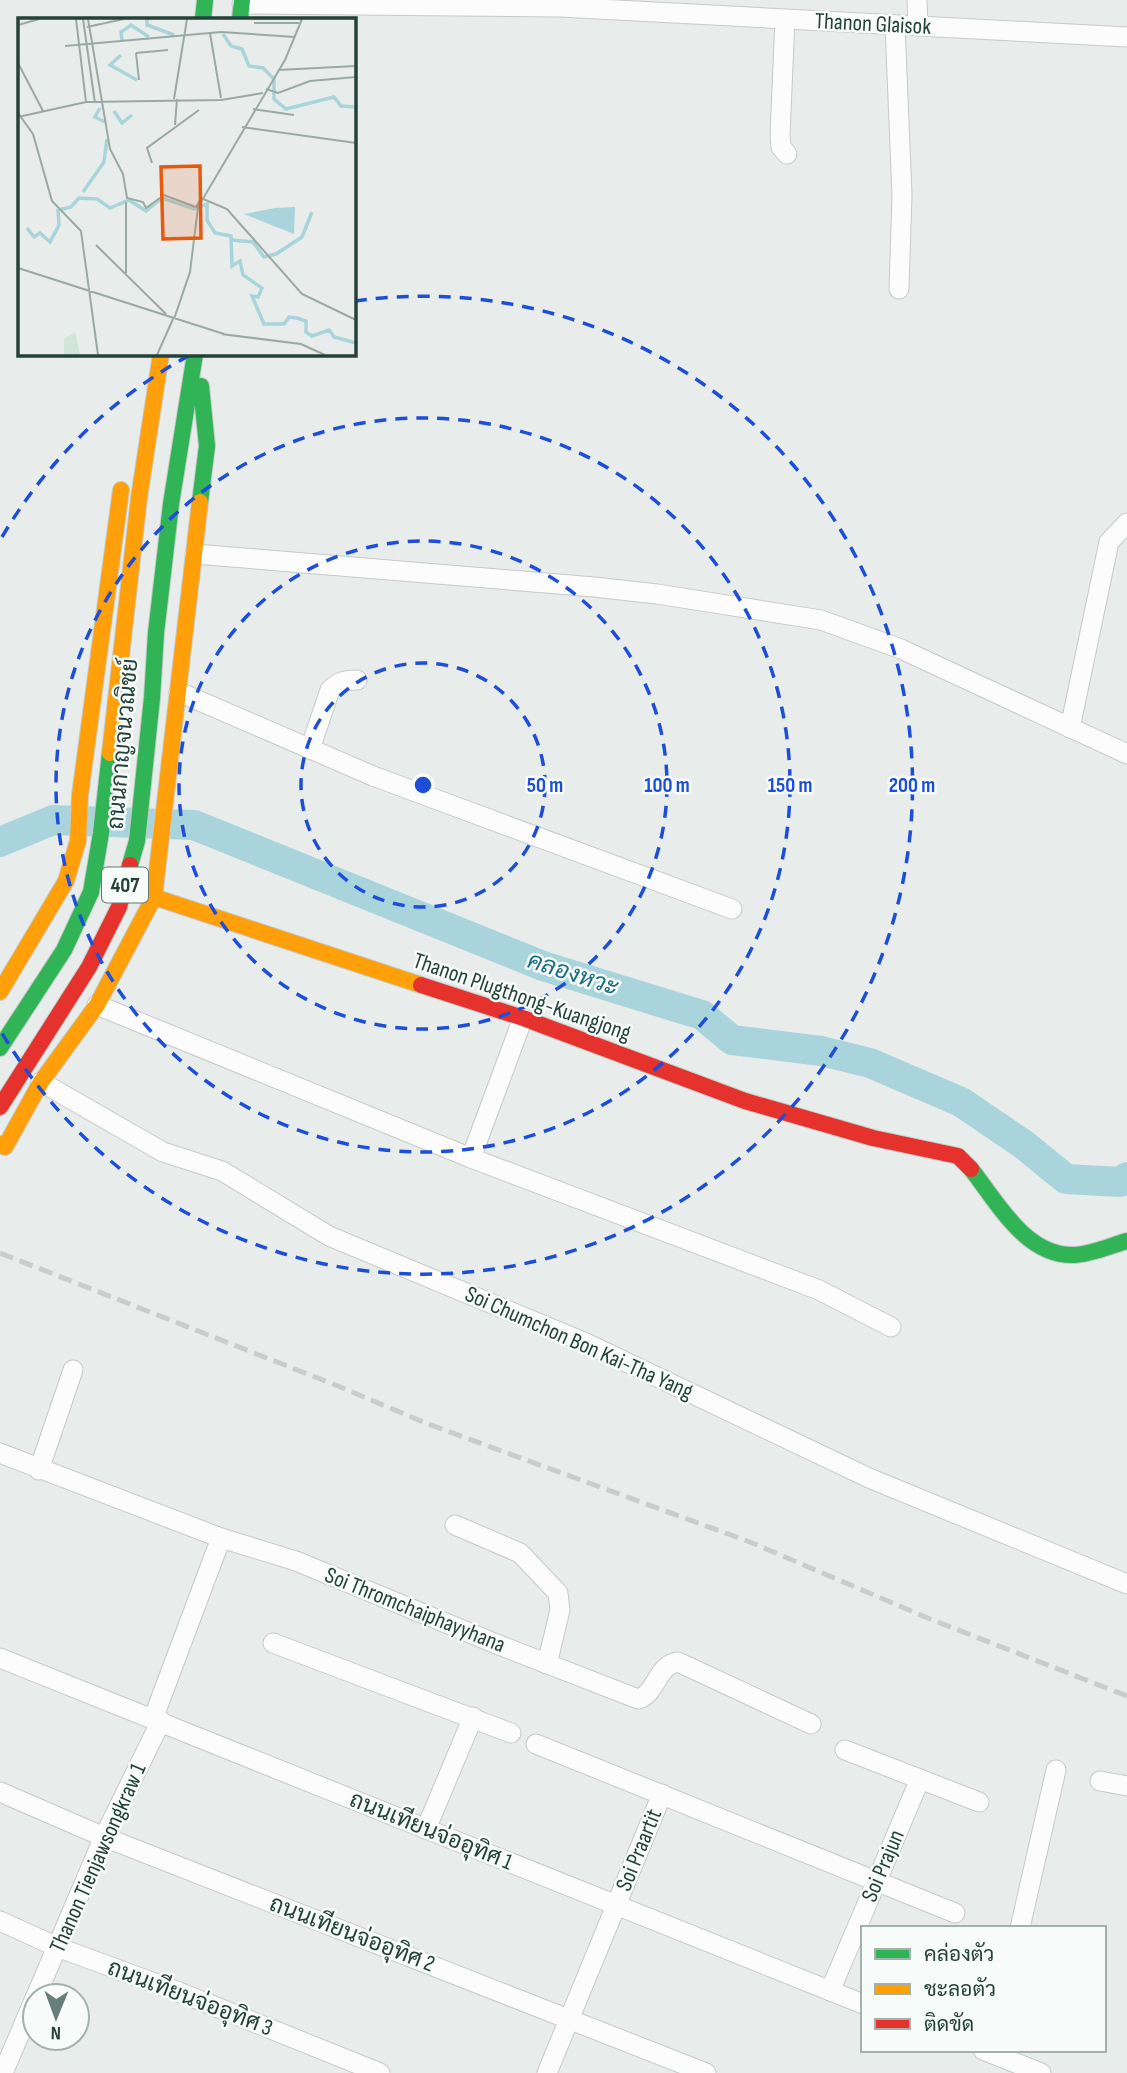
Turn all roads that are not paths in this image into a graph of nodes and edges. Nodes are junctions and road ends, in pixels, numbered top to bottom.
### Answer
1 (205, 0) edge
2 (917, 0) edge
3 (241, 8) edge
4 (203, 18) edge
5 (785, 19) junction
6 (895, 25) junction
7 (918, 26) junction
8 (1127, 37) edge
9 (787, 154) dead end
10 (899, 289) dead end
11 (159, 355) edge
12 (159, 355) edge
13 (197, 355) edge
14 (197, 355) edge
15 (134, 418) dead end
16 (124, 472) dead end
17 (1127, 523) edge
18 (195, 554) junction
19 (358, 680) dead end
20 (179, 692) junction
21 (1070, 728) junction
22 (310, 749) junction
23 (1127, 754) edge
24 (154, 897) junction
25 (732, 909) dead end
26 (0, 992) edge
27 (97, 1005) junction
28 (523, 1018) junction
29 (0, 1048) edge
30 (41, 1082) junction
31 (0, 1107) edge
32 (0, 1144) edge
33 (471, 1157) junction
34 (1127, 1241) edge
35 (891, 1326) dead end
36 (73, 1370) dead end
37 (0, 1453) edge
38 (39, 1470) junction
39 (455, 1525) dead end
40 (221, 1538) junction
41 (1127, 1584) edge
42 (273, 1643) dead end
43 (0, 1658) edge
44 (547, 1664) junction
45 (472, 1717) junction
46 (157, 1720) junction
47 (811, 1724) dead end
48 (511, 1733) dead end
49 (536, 1744) dead end
50 (845, 1749) dead end
51 (1056, 1770) dead end
52 (919, 1779) junction
53 (1100, 1781) dead end
54 (1127, 1786) edge
55 (0, 1791) edge
56 (662, 1794) junction
57 (979, 1802) dead end
58 (426, 1829) junction
59 (104, 1837) junction
60 (876, 1882) junction
61 (616, 1905) junction
62 (955, 1913) dead end
63 (0, 1921) edge
64 (1020, 1926) edge
65 (57, 1947) junction
66 (42, 1982) edge
67 (830, 1992) junction
68 (861, 2003) edge
69 (570, 2019) junction
70 (21, 2031) edge
71 (991, 2052) edge
72 (2, 2073) edge
73 (380, 2073) edge
74 (547, 2073) edge
75 (706, 2073) edge
76 (1041, 2073) edge

1 - 4 main road
2 - 7 street
3 - 5 street, Thanon Glaisok
5 - 6 street, Thanon Glaisok
5 - 9 street
6 - 7 street, Thanon Glaisok
6 - 10 street
7 - 8 street, Thanon Glaisok
11 - 15 main road
12 - 29 main road, ถนนกาญจนวณิชย์ / 407
13 - 18 main road
14 - 31 main road, ถนนกาญจนวณิชย์ / 407
16 - 26 main road
17 - 21 street
18 - 20 main road
18 - 21 street
19 - 22 street
20 - 22 street
20 - 24 main road
21 - 23 street
22 - 25 street
24 - 27 main road
24 - 28 main road, Thanon Plugthong-Kuangjong
27 - 30 main road
27 - 33 street
28 - 33 street
28 - 34 main road, Thanon Plugthong-Kuangjong
30 - 32 main road
30 - 41 street, Soi Chumchon Bon Kai-Tha Yang
33 - 35 street
36 - 38 street
37 - 38 street, Soi Thromchaiphayyhana
38 - 40 street, Soi Thromchaiphayyhana
39 - 44 street
40 - 44 street, Soi Thromchaiphayyhana
40 - 46 street, Thanon Tienjawsongkraw 1
42 - 45 street
43 - 46 street, ถนนเทียนจ่ออุทิศ 1
44 - 47 street, Soi Thromchaiphayyhana
45 - 48 street
45 - 58 street
46 - 58 street, ถนนเทียนจ่ออุทิศ 1
46 - 59 street, Thanon Tienjawsongkraw 1
49 - 56 street
50 - 52 street
51 - 64 street
52 - 57 street
52 - 60 street, Soi Prajun
53 - 54 street
55 - 59 street, ถนนเทียนจ่ออุทิศ 2
56 - 60 street
56 - 61 street, Soi Praartit
58 - 61 street, ถนนเทียนจ่ออุทิศ 1
59 - 65 street, Thanon Tienjawsongkraw 1
59 - 69 street, ถนนเทียนจ่ออุทิศ 2
60 - 62 street
60 - 67 street, Soi Prajun
61 - 67 street, ถนนเทียนจ่ออุทิศ 1
61 - 69 street, Soi Praartit
63 - 65 street, ถนนเทียนจ่ออุทิศ 3
65 - 66 street, Thanon Tienjawsongkraw 1
65 - 73 street, ถนนเทียนจ่ออุทิศ 3
67 - 68 street, ถนนเทียนจ่ออุทิศ 1
69 - 74 street, Soi Praartit
69 - 75 street, ถนนเทียนจ่ออุทิศ 2
70 - 72 street, Thanon Tienjawsongkraw 1
71 - 76 street

